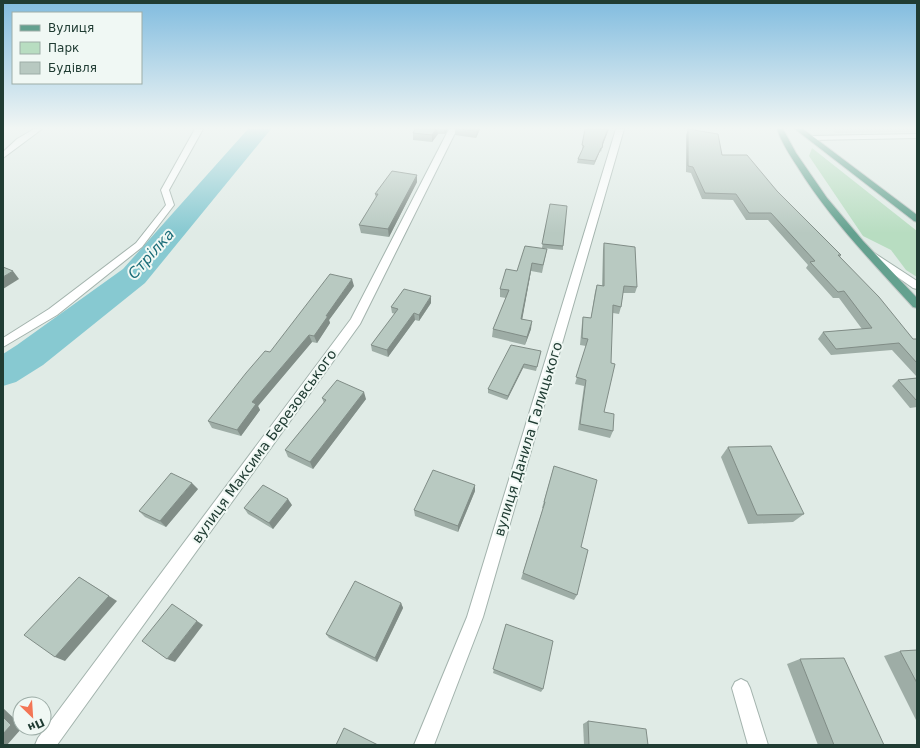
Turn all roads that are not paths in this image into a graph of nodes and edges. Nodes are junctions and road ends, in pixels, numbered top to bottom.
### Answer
1 (180, 164) edge
2 (435, 164) edge
3 (610, 164) edge
4 (801, 164) edge
5 (845, 164) edge
6 (917, 220) edge
7 (863, 248) junction
8 (917, 286) edge
9 (917, 304) edge
10 (3, 343) edge
11 (741, 688) dead end
12 (45, 745) edge
13 (424, 745) edge
14 (758, 745) edge

1 - 10 street
2 - 12 street, вулиця Максима Березовського
3 - 13 street, вулиця Данила Галицького
4 - 7 main road
5 - 6 main road
7 - 8 street
7 - 9 main road
11 - 14 street

